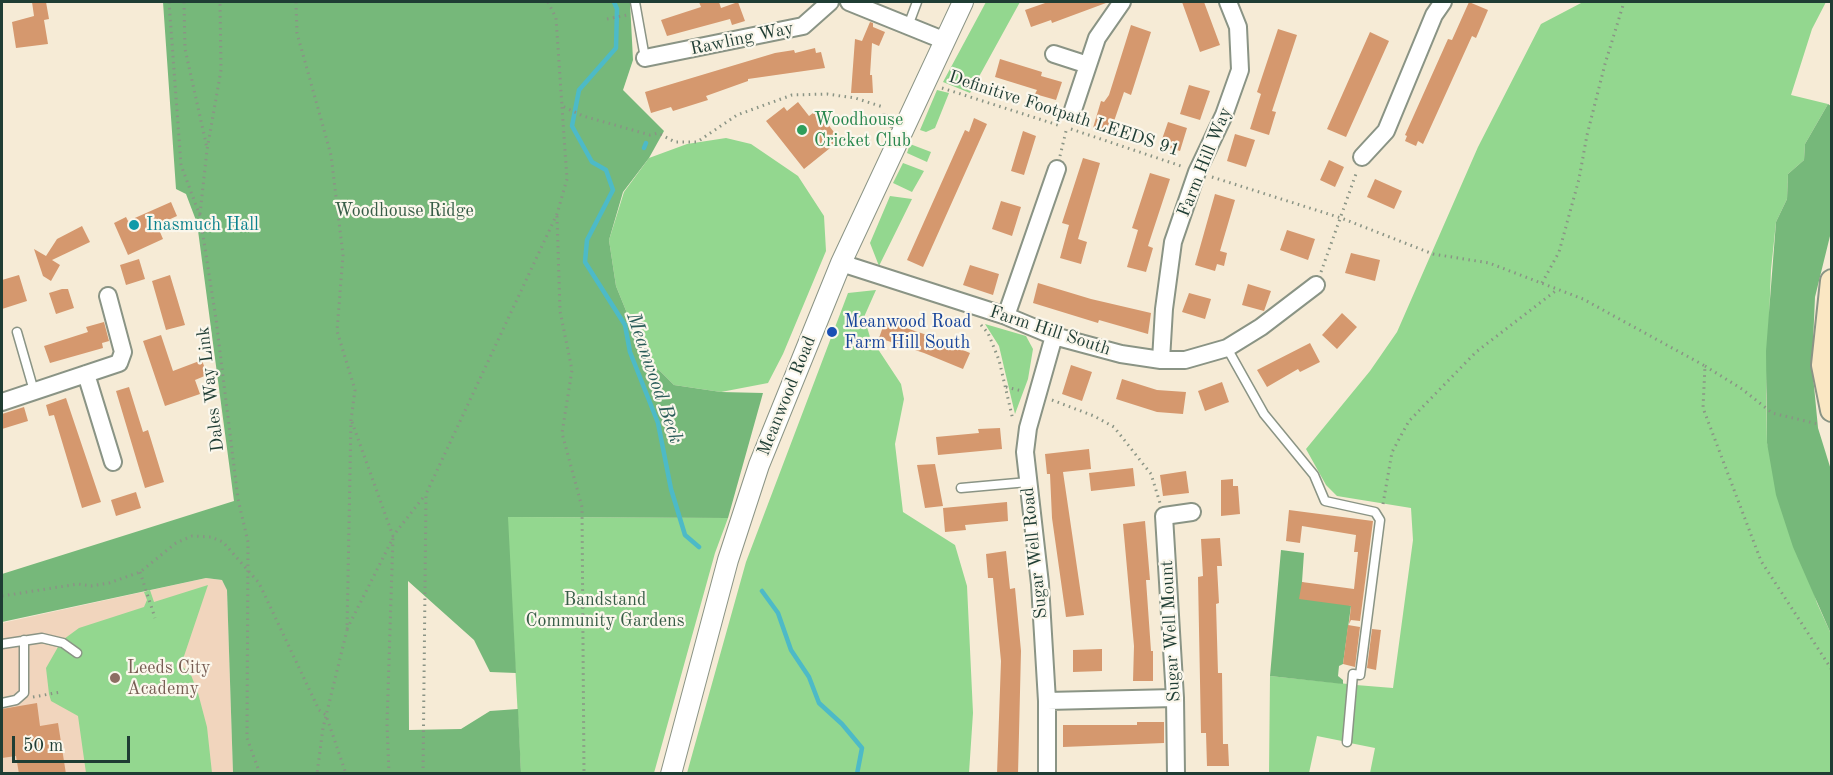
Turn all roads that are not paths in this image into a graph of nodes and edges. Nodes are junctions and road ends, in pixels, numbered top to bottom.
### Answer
1 (635, 2) edge
2 (830, 2) edge
3 (849, 2) edge
4 (917, 2) edge
5 (963, 2) edge
6 (1122, 2) edge
7 (1228, 2) edge
8 (1443, 2) edge
9 (908, 26) junction
10 (943, 40) junction
11 (1054, 54) dead end
12 (645, 58) joint
13 (1088, 65) junction
14 (884, 119) dead end
15 (1070, 120) road end
16 (903, 127) junction
17 (1362, 157) road end
18 (1057, 169) road end
19 (841, 263) junction
20 (1832, 281) edge
21 (1316, 285) road end
22 (108, 296) dead end
23 (1006, 316) junction
24 (17, 332) dead end
25 (1054, 336) junction
26 (1227, 348) junction
27 (1161, 360) junction
28 (86, 374) junction
29 (34, 391) junction
30 (2, 402) edge
31 (1827, 419) edge
32 (113, 462) dead end
33 (1028, 482) junction
34 (961, 488) dead end
35 (1192, 513) dead end
36 (24, 640) junction
37 (2, 644) edge
38 (77, 652) dead end
39 (1175, 698) junction
40 (1047, 701) junction
41 (2, 702) edge
42 (1347, 742) dead end
43 (671, 774) edge
44 (1047, 774) edge
45 (1176, 774) edge

1 - 12 lane
2 - 12 street, Rawling Way
3 - 9 street
4 - 9 lane
5 - 10 street, Meanwood Road
6 - 13 street
7 - 27 street, Farm Hill Way
8 - 17 street
9 - 10 street
10 - 16 street, Meanwood Road
11 - 13 street
13 - 15 street
14 - 16 lane
16 - 19 street, Meanwood Road
18 - 23 street
19 - 23 street, Farm Hill South
19 - 43 street, Meanwood Road
20 - 31 main road
21 - 26 street, Farm Hill South
22 - 28 street
23 - 25 street, Farm Hill South
24 - 29 lane
25 - 27 street, Farm Hill South
25 - 33 street, Sugar Well Road
26 - 27 street, Farm Hill South
26 - 42 lane
28 - 29 street
28 - 32 street
29 - 30 street
33 - 34 lane
33 - 40 street, Sugar Well Road
35 - 39 street, Sugar Well Mount
36 - 37 lane
36 - 38 lane
36 - 41 lane
39 - 40 street
39 - 45 street, Sugar Well Mount
40 - 44 street, Sugar Well Road

